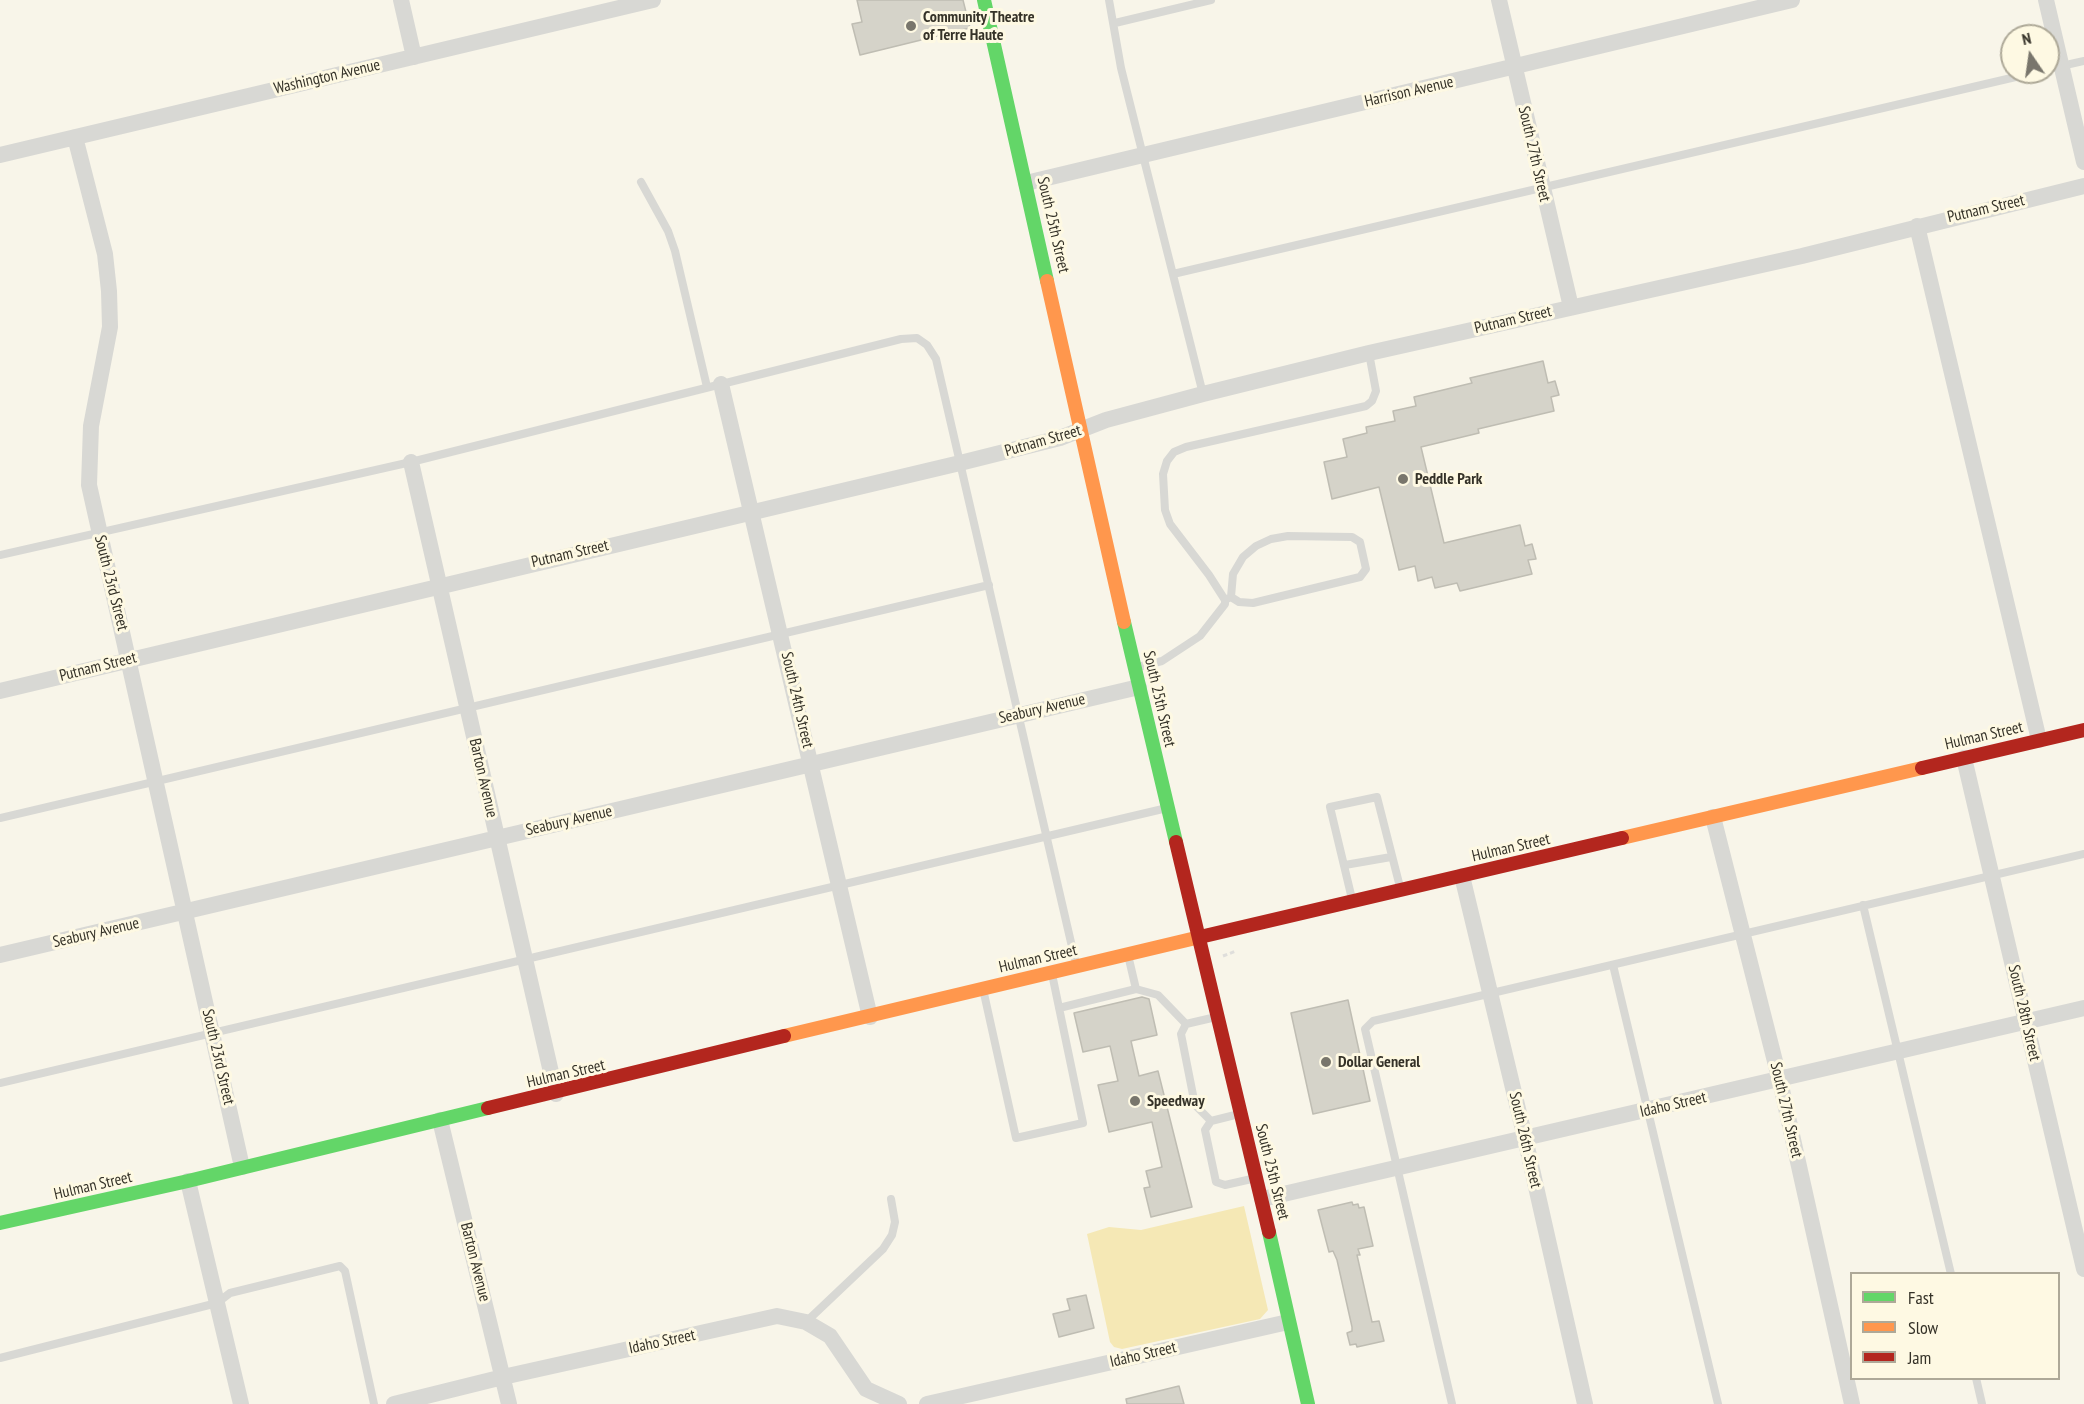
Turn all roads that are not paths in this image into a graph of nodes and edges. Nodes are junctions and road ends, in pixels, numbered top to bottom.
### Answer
1 (401, 0) edge
2 (653, 0) edge
3 (984, 0) edge
4 (1109, 0) edge
5 (1211, 0) edge
6 (1499, 0) edge
7 (1792, 0) edge
8 (2046, 0) edge
9 (1115, 23) junction
10 (2049, 24) edge
11 (414, 57) junction
12 (2084, 61) edge
13 (1514, 67) junction
14 (2060, 67) edge
15 (2000, 81) edge
16 (2059, 84) edge
17 (75, 137) junction
18 (0, 155) edge
19 (1143, 155) junction
20 (2084, 162) edge
21 (641, 182) dead end
22 (1026, 183) junction
23 (2084, 186) edge
24 (1541, 189) junction
25 (1917, 226) junction
26 (1173, 274) junction
27 (1571, 307) junction
28 (1369, 353) junction
29 (714, 386) junction
30 (1203, 394) junction
31 (1081, 431) junction
32 (411, 462) junction
33 (960, 463) junction
34 (752, 512) junction
35 (98, 533) junction
36 (0, 555) edge
37 (440, 585) junction
38 (989, 585) junction
39 (1228, 598) junction
40 (781, 635) junction
41 (129, 659) junction
42 (1135, 668) junction
43 (1139, 687) junction
44 (0, 691) edge
45 (468, 709) junction
46 (1018, 715) junction
47 (2084, 730) edge
48 (2039, 740) junction
49 (1964, 758) junction
50 (812, 764) junction
51 (156, 780) junction
52 (1167, 808) junction
53 (1713, 817) junction
54 (0, 818) edge
55 (1046, 837) junction
56 (496, 838) junction
57 (2084, 854) edge
58 (1391, 857) junction
59 (1345, 865) junction
60 (1462, 876) junction
61 (1992, 876) junction
62 (839, 885) junction
63 (1401, 890) junction
64 (1353, 901) junction
65 (1863, 905) junction
66 (185, 912) junction
67 (1742, 933) junction
68 (1198, 938) junction
69 (0, 955) edge
70 (1127, 955) junction
71 (525, 959) junction
72 (1613, 965) junction
73 (1076, 966) junction
74 (1051, 972) junction
75 (983, 988) junction
76 (1136, 989) junction
77 (1491, 995) junction
78 (1059, 1008) junction
79 (2084, 1008) edge
80 (870, 1017) junction
81 (1217, 1017) junction
82 (2027, 1023) junction
83 (1186, 1024) junction
84 (212, 1034) junction
85 (1898, 1053) junction
86 (1780, 1081) junction
87 (0, 1083) edge
88 (556, 1094) junction
89 (1648, 1110) junction
90 (1240, 1113) junction
91 (440, 1120) junction
92 (1211, 1121) junction
93 (1526, 1138) junction
94 (242, 1167) junction
95 (1397, 1168) junction
96 (1256, 1178) junction
97 (188, 1181) junction
98 (1262, 1198) junction
99 (891, 1199) dead end
100 (0, 1223) edge
101 (2084, 1269) edge
102 (1951, 1272) edge
103 (217, 1303) junction
104 (806, 1322) junction
105 (1288, 1322) junction
106 (0, 1358) edge
107 (503, 1377) junction
108 (1976, 1380) edge
109 (241, 1404) edge
110 (374, 1404) edge
111 (393, 1404) edge
112 (509, 1404) edge
113 (899, 1404) edge
114 (927, 1404) edge
115 (1308, 1404) edge
116 (1452, 1404) edge
117 (1585, 1404) edge
118 (1718, 1404) edge
119 (1852, 1404) edge
120 (1982, 1404) edge

1 - 11 street
2 - 11 street, Washington Avenue
3 - 22 street, South 25th Street
4 - 9 lane
5 - 9 lane
6 - 13 street, South 27th Street
7 - 13 street, Harrison Avenue
8 - 10 street
9 - 19 lane
11 - 17 street, Washington Avenue
12 - 14 lane
13 - 19 street, Harrison Avenue
13 - 24 street, South 27th Street
15 - 24 lane
16 - 20 street
17 - 18 street, Washington Avenue
17 - 35 street, South 23rd Street
19 - 22 street, Harrison Avenue
19 - 26 lane
21 - 29 lane
22 - 31 street, South 25th Street
23 - 25 street, Putnam Street
24 - 26 lane
24 - 27 street, South 27th Street
25 - 27 street, Putnam Street
25 - 48 street
26 - 30 lane
27 - 28 street, Putnam Street
28 - 30 street, Putnam Street
28 - 39 lane
29 - 32 lane
29 - 33 lane
29 - 34 street, South 24th Street
30 - 31 street, Putnam Street
31 - 33 street, Putnam Street
31 - 42 street, South 25th Street
32 - 35 lane
32 - 37 street, Barton Avenue
33 - 34 street, Putnam Street
33 - 38 lane
34 - 37 street, Putnam Street
34 - 40 street, South 24th Street
35 - 36 lane
35 - 41 street, South 23rd Street
37 - 41 street, Putnam Street
37 - 45 street, Barton Avenue
38 - 40 lane
38 - 46 lane
39 - 39 lane
39 - 42 lane
40 - 45 lane
40 - 50 street, South 24th Street
41 - 44 street, Putnam Street
41 - 51 street, South 23rd Street
42 - 43 street, South 25th Street
43 - 46 street, Seabury Avenue
43 - 52 street, South 25th Street
45 - 51 lane
45 - 56 street, Barton Avenue
46 - 50 street, Seabury Avenue
46 - 55 lane
47 - 48 street, Hulman Street
48 - 49 street, Hulman Street
49 - 53 street, Hulman Street
49 - 61 street, South 28th Street
50 - 56 street, Seabury Avenue
50 - 62 street, South 24th Street
51 - 54 lane
51 - 66 street, South 23rd Street
52 - 55 lane
52 - 68 street, South 25th Street
53 - 60 street, Hulman Street
53 - 67 street, South 27th Street
55 - 62 lane
55 - 73 lane
56 - 66 street, Seabury Avenue
56 - 71 street, Barton Avenue
57 - 61 lane
58 - 59 lane
58 - 59 lane
58 - 63 lane
59 - 64 lane
60 - 63 street, Hulman Street
60 - 77 street, South 26th Street
61 - 65 lane
61 - 82 street, South 28th Street
62 - 71 lane
62 - 80 street, South 24th Street
63 - 64 street, Hulman Street
64 - 68 street, Hulman Street
65 - 67 lane
65 - 85 lane
66 - 69 street, Seabury Avenue
66 - 84 street, South 23rd Street
67 - 72 lane
67 - 86 street, South 27th Street
68 - 70 street, Hulman Street
68 - 81 street, South 25th Street
70 - 73 street, Hulman Street
70 - 76 lane
71 - 84 lane
71 - 88 street, Barton Avenue
72 - 77 lane
72 - 89 lane
73 - 74 street, Hulman Street
74 - 75 street, Hulman Street
74 - 78 lane
75 - 78 lane
75 - 80 street, Hulman Street
76 - 78 lane
76 - 83 lane
77 - 93 street, South 26th Street
77 - 95 lane
79 - 82 street, Idaho Street
80 - 88 street, Hulman Street
81 - 83 lane
81 - 90 street, South 25th Street
82 - 85 street, Idaho Street
82 - 101 street, South 28th Street
83 - 92 lane
84 - 87 lane
84 - 94 street, South 23rd Street
85 - 86 street, Idaho Street
85 - 102 lane
86 - 89 street, Idaho Street
86 - 119 street, South 27th Street
88 - 91 street, Hulman Street
89 - 93 street, Idaho Street
89 - 118 lane
90 - 92 lane
90 - 96 street, South 25th Street
91 - 94 street, Hulman Street
91 - 107 street, Barton Avenue
92 - 96 lane
93 - 95 street, Idaho Street
93 - 117 street, South 26th Street
94 - 97 street, Hulman Street
95 - 98 street, Idaho Street
95 - 116 lane
96 - 98 street, South 25th Street
97 - 100 street, Hulman Street
97 - 103 street
98 - 105 street, South 25th Street
99 - 104 lane
103 - 106 lane
103 - 109 street
103 - 110 lane
104 - 107 street, Idaho Street
104 - 113 street, Idaho Street
105 - 114 street, Idaho Street
105 - 115 street, South 25th Street
107 - 111 street, Idaho Street
107 - 112 street, Barton Avenue
108 - 120 lane

